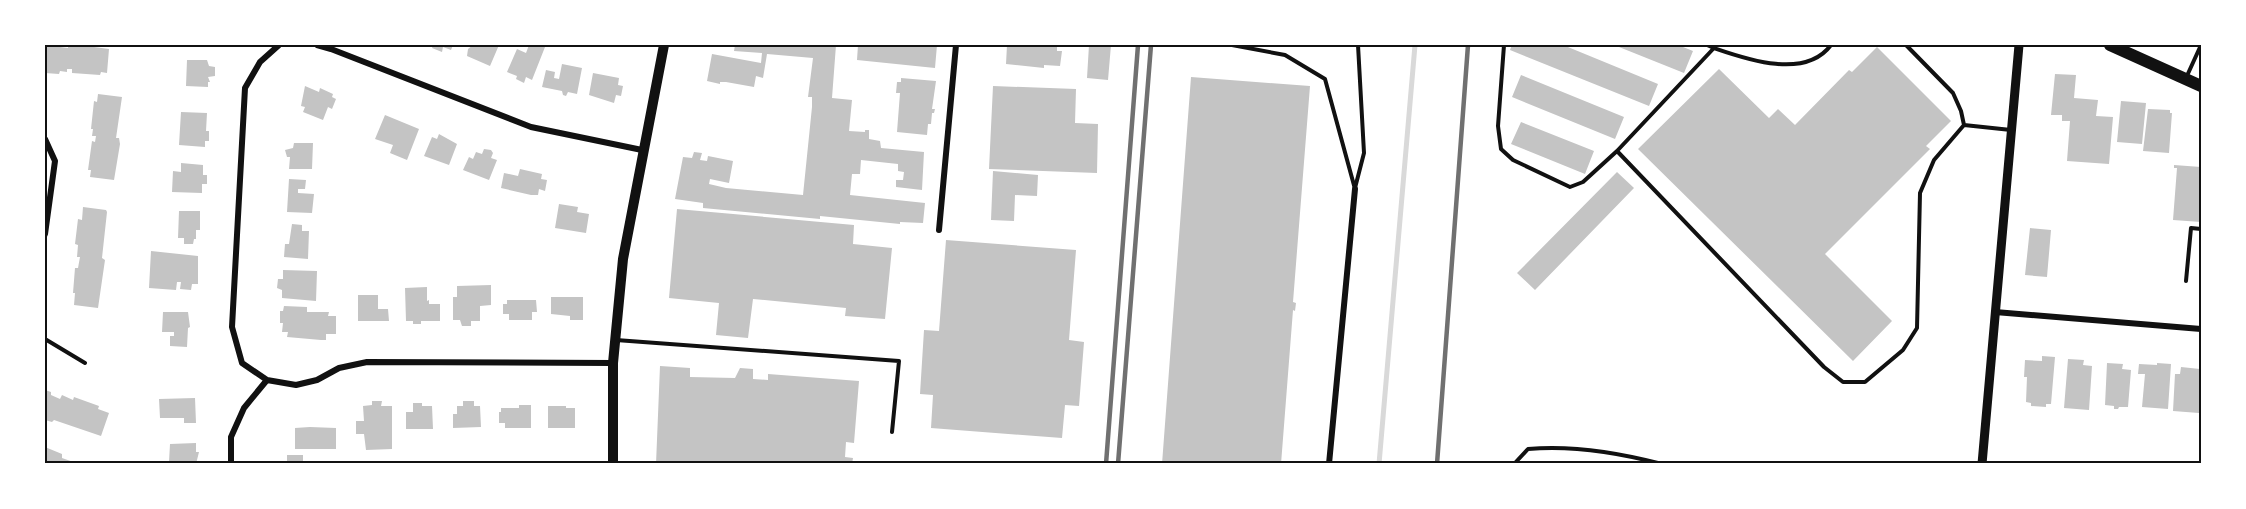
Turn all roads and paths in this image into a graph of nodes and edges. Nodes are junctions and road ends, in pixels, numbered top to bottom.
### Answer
1 (279, 45) edge
2 (317, 45) edge
3 (664, 45) edge
4 (956, 45) edge
5 (1232, 45) edge
6 (1358, 45) edge
7 (1504, 45) edge
8 (1707, 45) edge
9 (1831, 45) edge
10 (1906, 45) edge
11 (2019, 45) edge
12 (2110, 45) edge
13 (2200, 45) edge
14 (1714, 48) junction
15 (2186, 79) junction
16 (2201, 86) edge
17 (1964, 125) junction
18 (2012, 130) junction
19 (45, 139) edge
20 (642, 150) junction
21 (1617, 152) junction
22 (1355, 189) junction
23 (2201, 229) edge
24 (939, 231) dead end
25 (45, 234) edge
26 (2186, 281) dead end
27 (1995, 312) junction
28 (2201, 329) edge
29 (45, 339) edge
30 (615, 340) junction
31 (85, 363) dead end
32 (613, 363) junction
33 (267, 380) junction
34 (892, 432) dead end
35 (231, 464) edge
36 (613, 464) edge
37 (1329, 464) edge
38 (1514, 464) edge
39 (1662, 464) edge
40 (1982, 464) edge

1 - 33 street
2 - 20 street
3 - 20 main road
4 - 24 street
5 - 22 lane
6 - 22 lane
7 - 21 lane
8 - 14 lane
9 - 14 lane
10 - 17 lane
11 - 18 street
12 - 15 main road
13 - 15 lane
14 - 21 lane
15 - 16 main road
17 - 18 lane
17 - 21 lane
18 - 27 street
19 - 25 street
20 - 30 main road
22 - 37 street
23 - 26 lane
27 - 28 street
27 - 40 street
29 - 31 lane
30 - 32 main road
30 - 34 lane
32 - 33 street
32 - 36 main road
33 - 35 street
38 - 39 lane

